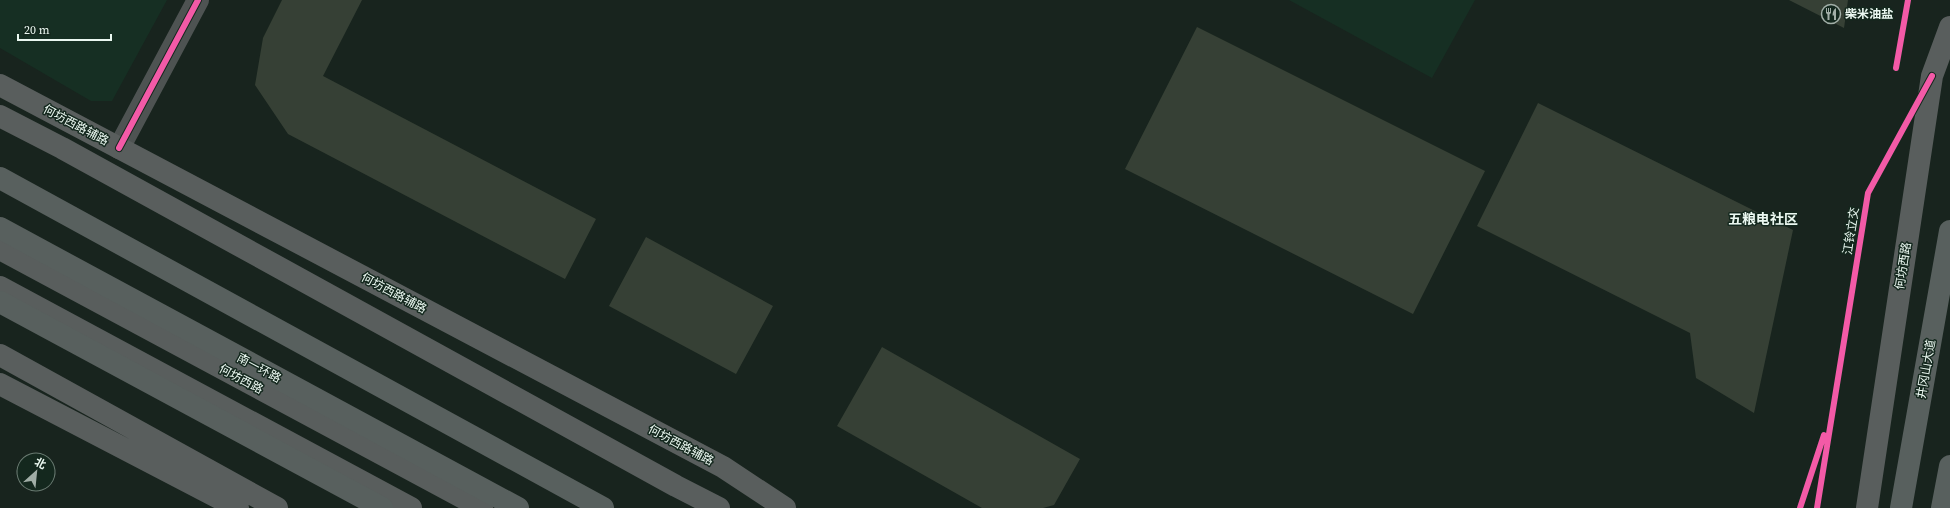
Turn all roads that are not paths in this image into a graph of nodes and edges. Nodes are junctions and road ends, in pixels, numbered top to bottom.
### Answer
1 (198, 0) edge
2 (1950, 27) edge
3 (0, 85) edge
4 (0, 116) edge
5 (119, 148) junction
6 (0, 178) edge
7 (0, 228) edge
8 (1950, 231) edge
9 (0, 249) edge
10 (0, 287) edge
11 (0, 302) edge
12 (0, 355) edge
13 (0, 384) edge
14 (1950, 467) edge
15 (238, 508) edge
16 (277, 508) edge
17 (382, 508) edge
18 (411, 508) edge
19 (482, 508) edge
20 (518, 508) edge
21 (603, 508) edge
22 (719, 508) edge
23 (785, 508) edge
24 (1867, 508) edge
25 (1901, 508) edge
26 (1942, 508) edge

1 - 5 street
2 - 24 main road, 何坊西路
3 - 5 main road, 何坊西路辅路
4 - 22 main road
5 - 23 main road, 何坊西路辅路
6 - 21 highway
7 - 20 highway, 南一环路
8 - 25 highway, 井冈山大道
9 - 19 main road, 何坊西路
10 - 18 main road
11 - 17 highway
12 - 16 main road
13 - 15 main road
14 - 26 highway

